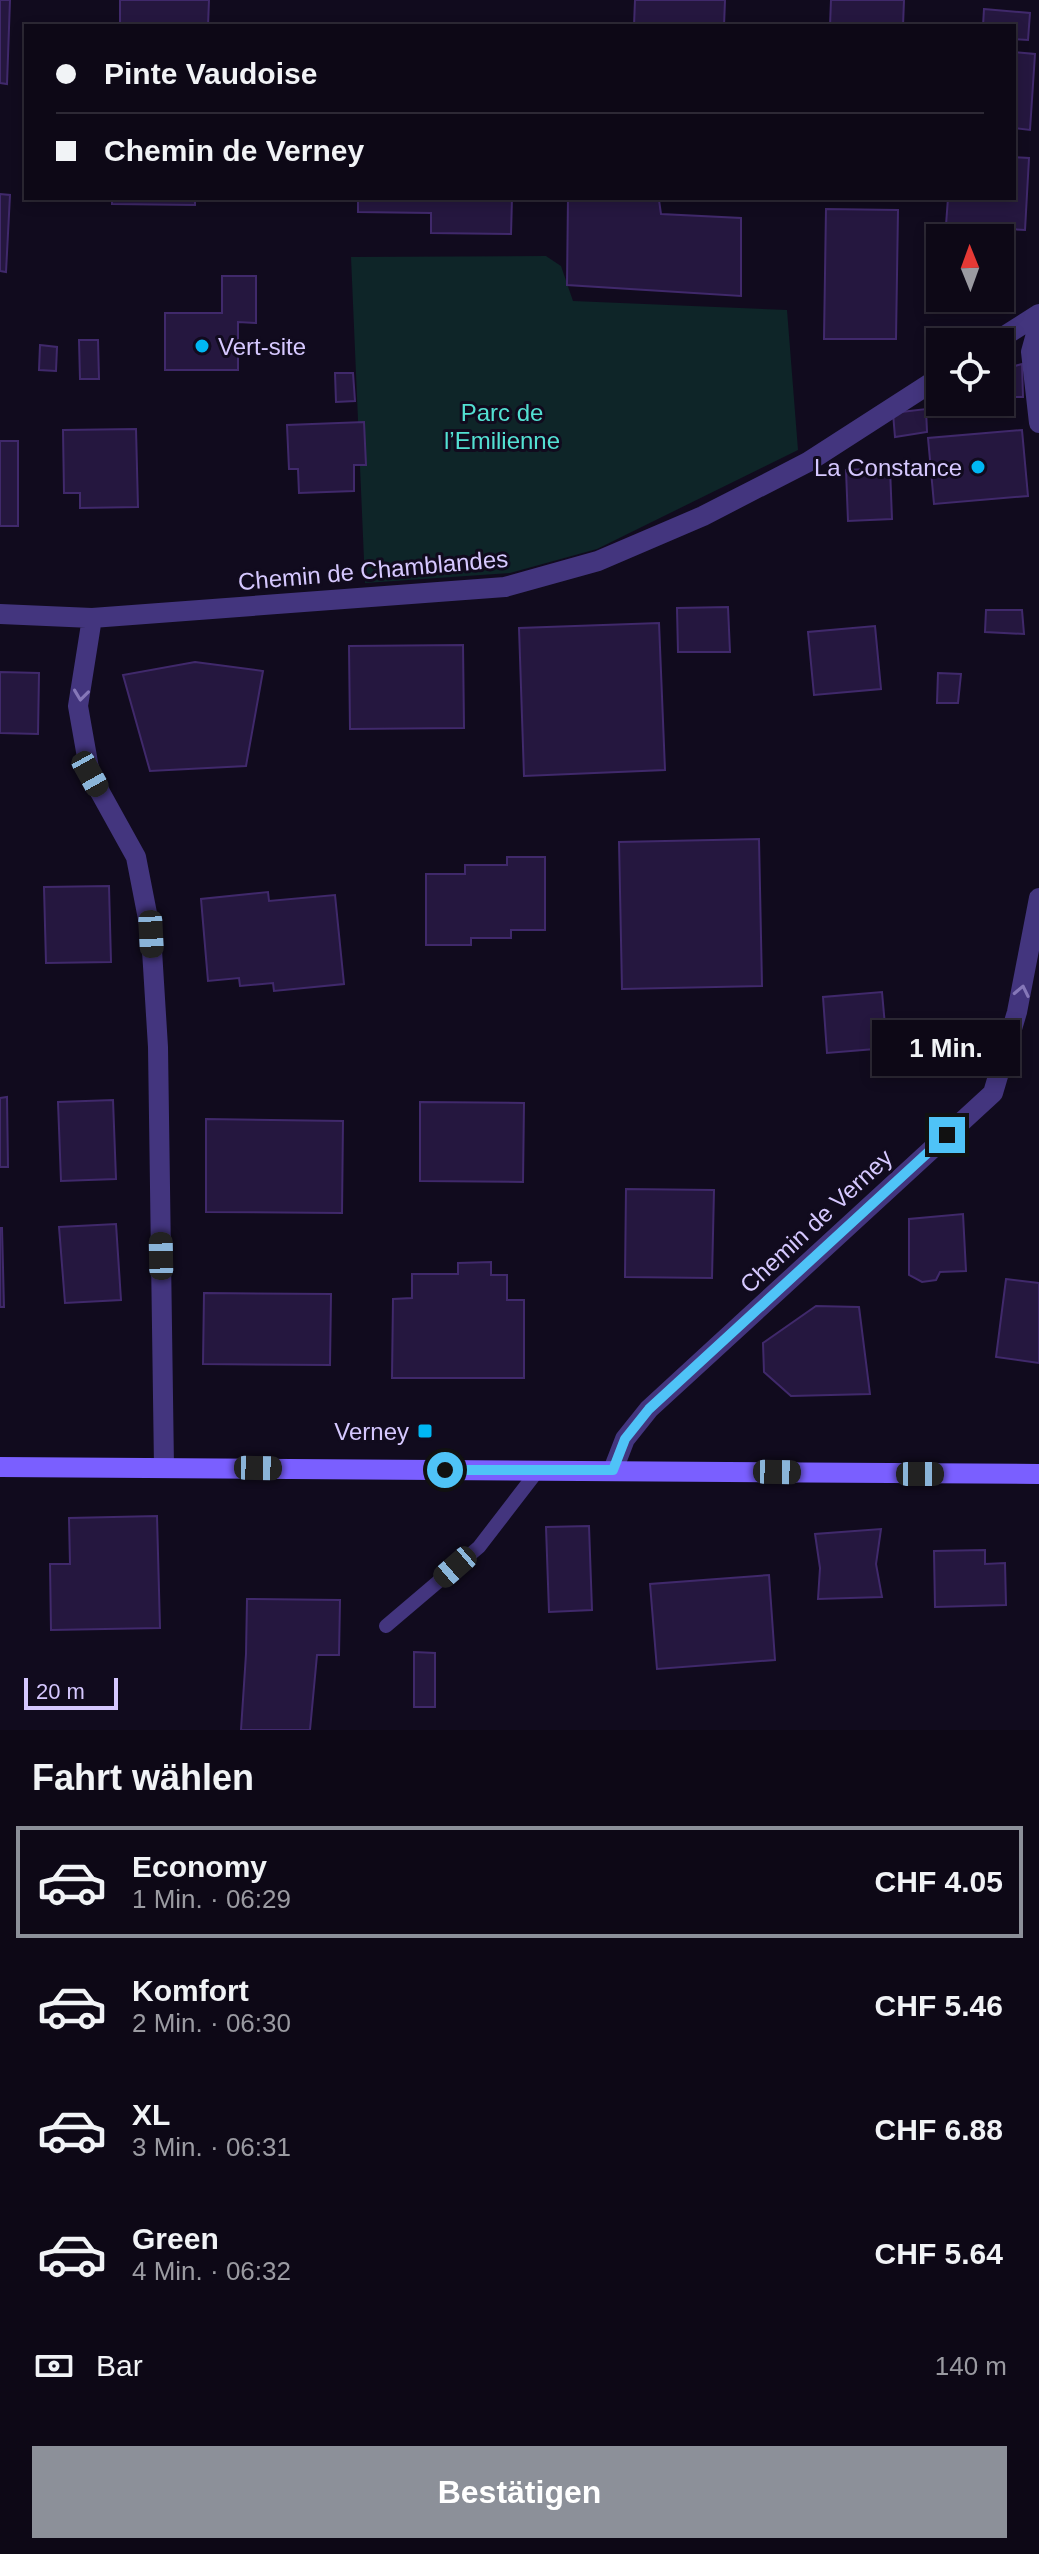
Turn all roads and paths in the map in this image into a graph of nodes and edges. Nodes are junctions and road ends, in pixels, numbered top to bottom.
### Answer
1 (1039, 314) edge
2 (1039, 323) edge
3 (1014, 330) edge
4 (926, 386) edge
5 (1039, 423) edge
6 (0, 614) edge
7 (92, 618) junction
8 (1039, 898) edge
9 (0, 1467) edge
10 (164, 1467) junction
11 (539, 1469) junction
12 (613, 1470) junction
13 (1039, 1474) edge
14 (386, 1626) dead end

1 - 3 street
2 - 5 street
4 - 7 street, Chemin de Chamblandes
6 - 7 street, Chemin de Chamblandes
7 -> 10 street
12 -> 8 street, Chemin de Verney
9 - 10 main road
10 - 11 main road
11 - 12 main road
11 - 14 lane
12 - 13 main road

